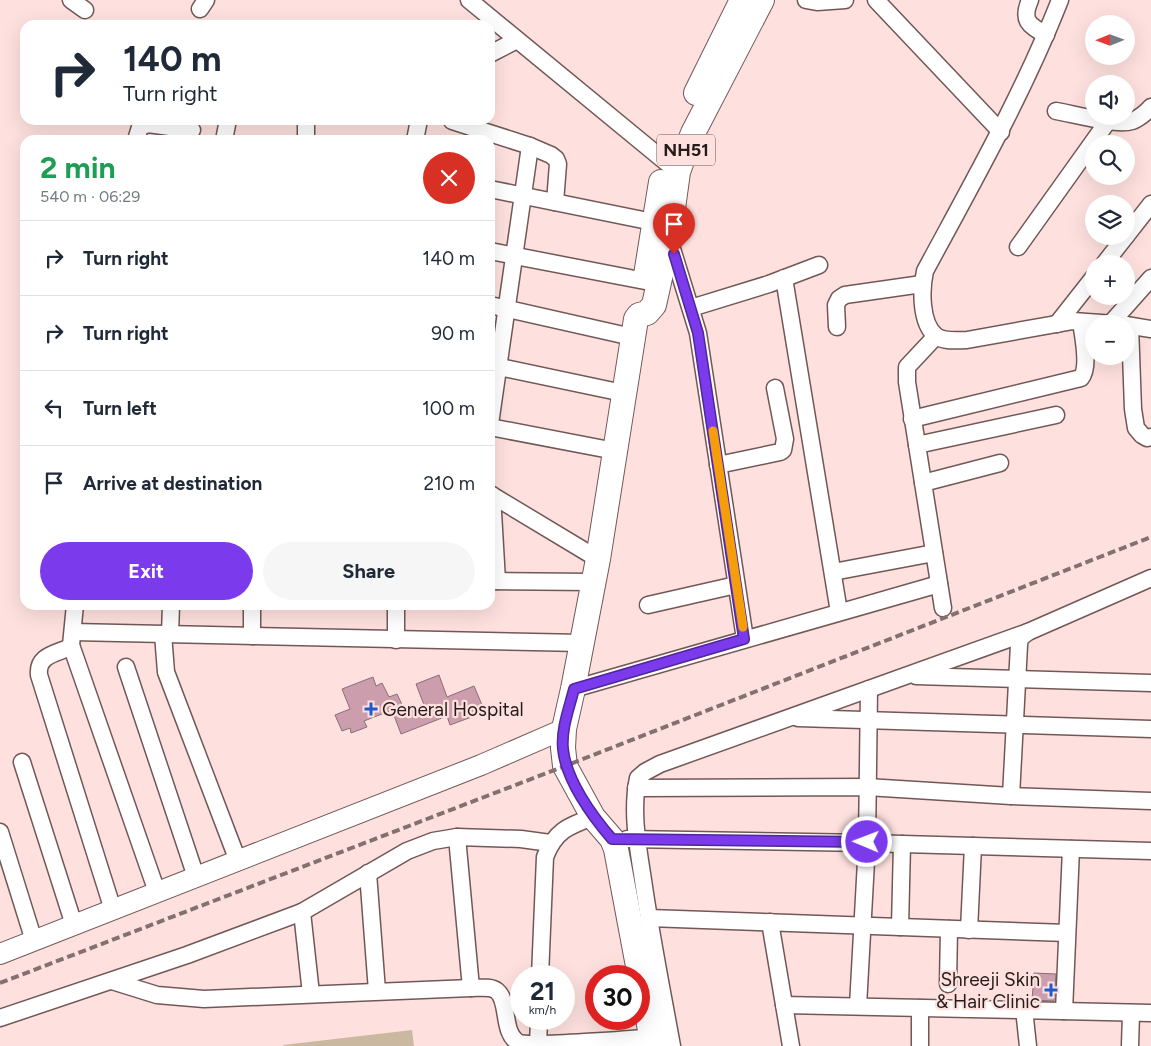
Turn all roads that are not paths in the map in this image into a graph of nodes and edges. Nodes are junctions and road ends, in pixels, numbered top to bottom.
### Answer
1 (71, 0) edge
2 (742, 0) edge
3 (762, 0) edge
4 (806, 0) edge
5 (845, 0) edge
6 (876, 0) edge
7 (1030, 0) edge
8 (1060, 0) edge
9 (474, 1) edge
10 (85, 10) dead end
11 (495, 20) edge
12 (495, 20) edge
13 (1046, 35) junction
14 (517, 40) junction
15 (495, 51) edge
16 (1151, 107) edge
17 (1056, 111) dead end
18 (1085, 117) edge
19 (1135, 119) edge
20 (145, 125) edge
21 (167, 125) edge
22 (464, 125) edge
23 (1105, 125) edge
24 (192, 130) dead end
25 (1001, 132) junction
26 (138, 135) edge
27 (530, 146) junction
28 (672, 167) junction
29 (495, 190) edge
30 (524, 196) junction
31 (555, 202) junction
32 (1151, 204) edge
33 (1135, 224) edge
34 (661, 229) junction
35 (1119, 245) edge
36 (1018, 247) dead end
37 (495, 251) edge
38 (514, 255) junction
39 (1111, 255) edge
40 (818, 265) dead end
41 (784, 278) junction
42 (1151, 278) edge
43 (645, 281) junction
44 (922, 284) junction
45 (1085, 288) edge
46 (495, 306) edge
47 (507, 308) junction
48 (691, 308) junction
49 (647, 313) junction
50 (1117, 315) edge
51 (1081, 322) junction
52 (1085, 322) edge
53 (1057, 324) junction
54 (837, 326) dead end
55 (1135, 326) edge
56 (1151, 328) edge
57 (936, 336) junction
58 (632, 337) junction
59 (495, 362) edge
60 (1128, 365) edge
61 (495, 366) edge
62 (775, 388) dead end
63 (624, 393) junction
64 (1056, 415) dead end
65 (912, 418) junction
66 (495, 427) edge
67 (1151, 437) edge
68 (917, 445) junction
69 (614, 450) junction
70 (1000, 463) dead end
71 (718, 465) junction
72 (923, 482) junction
73 (495, 497) edge
74 (934, 553) junction
75 (598, 559) junction
76 (833, 572) junction
77 (1151, 578) edge
78 (495, 581) edge
79 (593, 582) junction
80 (939, 584) junction
81 (736, 585) junction
82 (648, 605) dead end
83 (943, 608) dead end
84 (75, 610) edge
85 (169, 610) edge
86 (252, 610) edge
87 (396, 610) edge
88 (839, 612) junction
89 (1028, 632) junction
90 (167, 634) junction
91 (252, 636) junction
92 (72, 638) junction
93 (744, 639) junction
94 (396, 640) junction
95 (582, 643) junction
96 (126, 667) dead end
97 (906, 676) junction
98 (1017, 679) junction
99 (1151, 683) edge
100 (574, 689) junction
101 (868, 689) junction
102 (788, 718) junction
103 (868, 720) junction
104 (1015, 725) junction
105 (564, 729) junction
106 (1151, 729) edge
107 (22, 762) dead end
108 (867, 787) junction
109 (636, 788) junction
110 (1011, 796) junction
111 (1151, 801) edge
112 (602, 827) junction
113 (0, 832) edge
114 (457, 837) junction
115 (637, 839) junction
116 (867, 842) junction
117 (550, 843) junction
118 (902, 844) junction
119 (973, 846) junction
120 (1071, 849) junction
121 (1151, 851) edge
122 (238, 860) junction
123 (368, 873) junction
124 (196, 877) junction
125 (157, 892) junction
126 (112, 910) junction
127 (302, 912) junction
128 (649, 918) junction
129 (770, 922) junction
130 (74, 925) junction
131 (862, 926) junction
132 (900, 927) junction
133 (949, 929) junction
134 (969, 930) junction
135 (1067, 933) junction
136 (34, 941) junction
137 (0, 954) edge
138 (540, 965) edge
139 (628, 965) edge
140 (112, 981) junction
141 (948, 984) dead end
142 (471, 988) junction
143 (377, 991) junction
144 (310, 994) junction
145 (784, 1005) junction
146 (858, 1006) junction
147 (920, 1008) junction
148 (1024, 1009) junction
149 (1064, 1011) junction
150 (1131, 1013) junction
151 (1151, 1013) edge
152 (0, 1018) edge
153 (539, 1030) edge
154 (643, 1030) edge
155 (647, 1043) edge
156 (538, 1046) edge
157 (672, 1046) edge
158 (791, 1046) edge
159 (920, 1046) edge
160 (1028, 1046) edge
161 (1130, 1046) edge

1 - 10 street
2 - 28 highway, NH51
3 - 28 highway, NH51
4 - 5 street
6 - 25 street
7 - 13 street
8 - 13 street
9 - 11 street
12 - 14 street
13 - 25 street
14 - 15 street
14 - 28 street
16 - 19 street
17 - 18 street
20 - 26 street
21 - 24 street
22 - 27 street
23 - 36 street
25 - 44 street
27 - 30 street
27 - 31 street
28 - 34 highway, NH51
29 - 30 street
30 - 31 street
30 - 38 street
31 - 34 street
32 - 33 street
34 - 43 highway, NH51
34 - 48 street
34 - 49 highway, NH51
35 - 39 street
37 - 38 street
38 - 43 street
38 - 47 street
40 - 41 street
41 - 48 street
41 - 76 street
42 - 50 street
43 - 49 highway, NH51
44 - 54 street
44 - 57 street
45 - 53 street
46 - 47 street
47 - 58 street
47 - 59 street
48 - 71 street
49 - 58 highway, NH51
51 - 52 street
51 - 53 street
51 - 65 street
53 - 57 street
55 - 56 street
57 - 65 street
58 - 63 highway, NH51
60 - 67 street
61 - 63 street
62 - 71 street
63 - 69 highway, NH51
64 - 68 street
65 - 68 street
66 - 69 street
68 - 72 street
69 - 75 highway, NH51
70 - 72 street
71 - 81 street
72 - 74 street
73 - 75 street
74 - 76 street
74 - 80 street
75 - 79 highway, NH51
76 - 88 street
77 - 89 street
78 - 79 street
79 - 95 highway, NH51
80 - 83 street
80 - 88 street
81 - 82 street
81 - 93 street
84 - 92 street
85 - 90 street
86 - 91 street
87 - 94 street
88 - 93 street
89 - 97 street
89 - 98 street
90 - 91 street
90 - 92 street
90 - 122 street
91 - 94 street
92 - 125 street
92 - 126 street
93 - 100 street
94 - 95 street
95 - 100 highway, NH51
96 - 124 street
97 - 98 street
97 - 101 street
98 - 99 street
98 - 104 street
100 - 105 highway, NH51
101 - 102 street
101 - 103 street
102 - 103 street
102 - 109 street
103 - 104 street
103 - 108 street
104 - 106 street
104 - 110 street
105 - 112 highway, NH51
105 - 122 main road
107 - 130 street
108 - 109 street
108 - 110 street
108 - 116 street
109 - 115 street
110 - 111 street
112 - 115 street
112 - 117 street
112 - 139 street
112 - 155 highway, NH51
113 - 136 street
114 - 117 street
114 - 123 street
114 - 142 street
115 - 116 street
115 - 128 street
116 - 118 street
116 - 131 street
117 - 138 street
118 - 119 street
118 - 132 street
119 - 120 street
119 - 134 street
120 - 121 street
120 - 135 street
122 - 124 main road
123 - 127 street
123 - 143 street
124 - 125 main road
125 - 126 main road
126 - 130 main road
127 - 140 street
127 - 144 street
128 - 129 street
128 - 157 street
129 - 131 street
129 - 145 street
130 - 136 main road
131 - 132 street
131 - 146 street
132 - 133 street
133 - 134 street
133 - 141 street
134 - 135 street
135 - 149 street
136 - 137 main road
140 - 144 street
140 - 152 street
142 - 143 street
142 - 156 street
143 - 144 street
145 - 146 street
145 - 158 street
146 - 147 street
147 - 148 street
147 - 159 street
148 - 149 street
148 - 160 street
149 - 150 street
150 - 151 street
150 - 161 street
153 - 156 street
154 - 155 street
155 - 156 street

